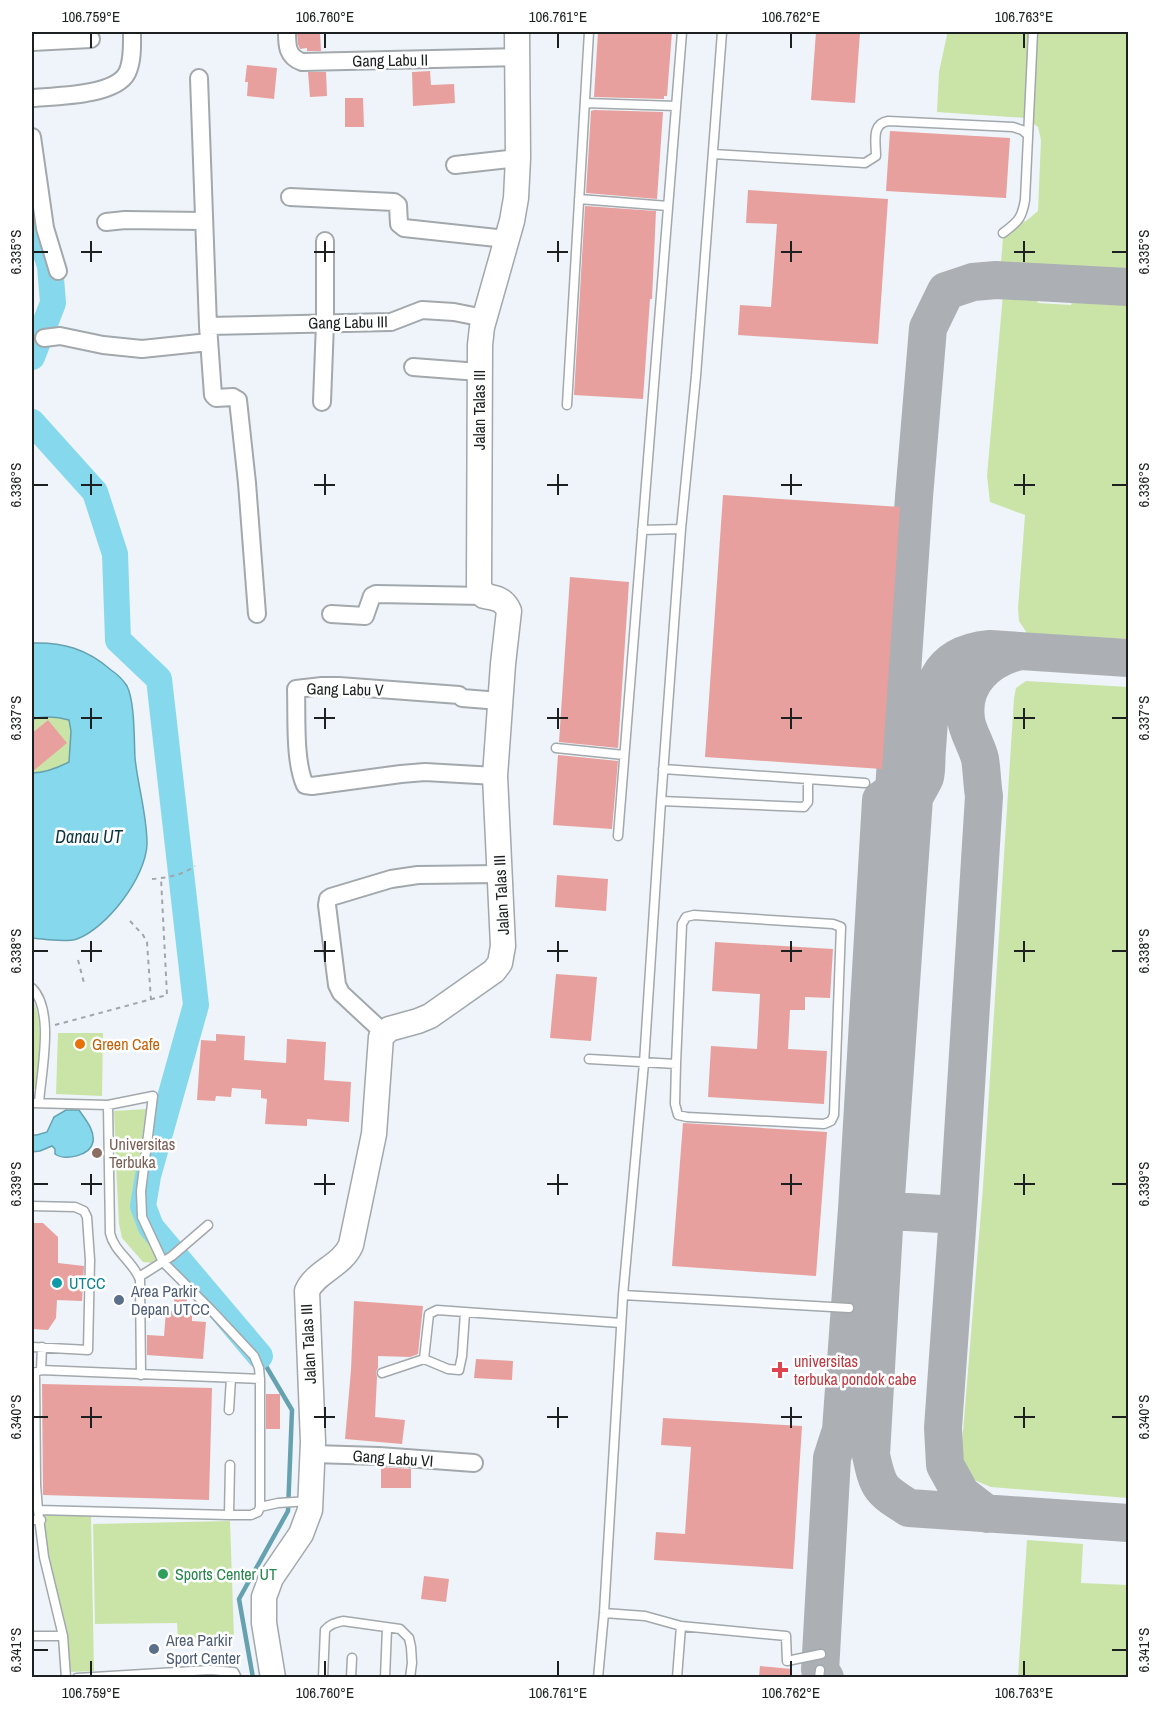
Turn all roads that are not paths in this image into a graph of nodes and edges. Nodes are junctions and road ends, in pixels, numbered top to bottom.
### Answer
1 (132, 32) edge
2 (287, 32) edge
3 (517, 32) edge
4 (589, 32) edge
5 (682, 32) edge
6 (722, 32) edge
7 (1033, 32) edge
8 (91, 39) dead end
9 (32, 42) edge
10 (517, 57) junction
11 (199, 78) dead end
12 (32, 98) edge
13 (585, 104) junction
14 (676, 106) junction
15 (1028, 135) junction
16 (32, 137) edge
17 (713, 154) junction
18 (518, 158) junction
19 (455, 165) dead end
20 (290, 197) dead end
21 (579, 199) junction
22 (668, 206) junction
23 (204, 221) junction
24 (106, 222) dead end
25 (1003, 232) dead end
26 (506, 239) junction
27 (325, 241) dead end
28 (58, 271) dead end
29 (484, 318) junction
30 (325, 323) junction
31 (208, 334) junction
32 (44, 338) dead end
33 (413, 367) dead end
34 (479, 372) junction
35 (322, 402) dead end
36 (567, 405) dead end
37 (681, 529) junction
38 (642, 530) junction
39 (484, 596) junction
40 (257, 614) dead end
41 (331, 614) dead end
42 (500, 701) junction
43 (556, 748) dead end
44 (624, 755) junction
45 (663, 769) junction
46 (495, 776) junction
47 (808, 779) junction
48 (865, 783) dead end
49 (661, 801) junction
50 (618, 836) dead end
51 (499, 874) junction
52 (32, 987) edge
53 (384, 1033) junction
54 (589, 1059) dead end
55 (644, 1063) junction
56 (676, 1064) junction
57 (35, 1103) edge
58 (108, 1104) junction
59 (32, 1206) edge
60 (208, 1225) dead end
61 (163, 1262) junction
62 (139, 1277) junction
63 (623, 1295) junction
64 (849, 1308) dead end
65 (465, 1313) junction
66 (621, 1323) junction
67 (32, 1347) edge
68 (42, 1347) junction
69 (424, 1359) junction
70 (41, 1370) junction
71 (382, 1372) dead end
72 (141, 1375) junction
73 (231, 1378) junction
74 (260, 1379) junction
75 (229, 1410) dead end
76 (313, 1454) junction
77 (474, 1463) dead end
78 (230, 1465) dead end
79 (34, 1488) edge
80 (303, 1502) junction
81 (260, 1507) junction
82 (38, 1510) junction
83 (229, 1515) junction
84 (36, 1520) edge
85 (604, 1613) junction
86 (681, 1626) junction
87 (387, 1628) junction
88 (32, 1636) edge
89 (63, 1636) junction
90 (821, 1654) dead end
91 (352, 1658) dead end
92 (211, 1674) edge
93 (66, 1677) edge
94 (77, 1677) edge
95 (237, 1677) edge
96 (273, 1677) edge
97 (323, 1677) edge
98 (351, 1677) edge
99 (385, 1677) edge
100 (410, 1677) edge
101 (598, 1677) edge
102 (677, 1677) edge

1 - 12 street
2 - 10 street, Gang Labu II
3 - 10 street, Jalan Talas III
4 - 13 lane
5 - 14 lane
6 - 17 lane
7 - 15 lane
8 - 9 street
10 - 18 street, Jalan Talas III
11 - 23 street
13 - 14 lane
13 - 21 lane
14 - 22 lane
15 - 17 lane
15 - 25 lane
16 - 28 street
17 - 37 lane
18 - 19 street
18 - 26 street, Jalan Talas III
20 - 26 street
21 - 22 lane
21 - 36 lane
22 - 38 lane
23 - 24 street
23 - 31 street
26 - 29 street, Jalan Talas III
27 - 30 street
29 - 30 street, Gang Labu III
29 - 34 street, Jalan Talas III
30 - 31 street, Gang Labu III
30 - 35 street
31 - 32 street, Gang Labu III
31 - 40 street
33 - 34 street
34 - 39 street, Jalan Talas III
37 - 38 lane
37 - 45 lane
38 - 44 lane
39 - 41 street
39 - 42 street, Jalan Talas III
42 - 46 street, Jalan Talas III
42 - 46 street, Gang Labu V
43 - 44 lane
44 - 50 lane
45 - 47 lane
45 - 49 lane
46 - 51 street, Jalan Talas III
47 - 48 lane
47 - 49 lane
49 - 55 lane
51 - 53 street, Jalan Talas III
51 - 53 street
52 - 57 lane
53 - 76 street, Jalan Talas III
54 - 55 lane
55 - 56 lane
55 - 63 lane
56 - 56 lane
57 - 58 lane
58 - 61 lane
58 - 62 lane
59 - 68 lane
60 - 61 lane
61 - 62 lane
61 - 74 lane
62 - 72 lane
63 - 64 lane
63 - 66 lane
65 - 66 lane
65 - 69 lane
65 - 69 lane
66 - 85 lane
67 - 68 lane
68 - 70 lane
69 - 71 lane
70 - 72 lane
70 - 79 lane
72 - 73 lane
73 - 74 lane
73 - 75 lane
74 - 81 lane
76 - 77 street, Gang Labu VI
76 - 80 street, Jalan Talas III
78 - 83 lane
79 - 82 lane
80 - 81 lane
80 - 96 street, Jalan Talas III
81 - 83 lane
82 - 83 lane
82 - 84 lane
84 - 89 lane
85 - 86 lane
85 - 101 lane
86 - 90 lane
86 - 102 lane
87 - 97 lane
87 - 99 lane
87 - 100 lane
88 - 89 lane
89 - 93 lane
91 - 98 lane
92 - 94 lane
92 - 95 lane

